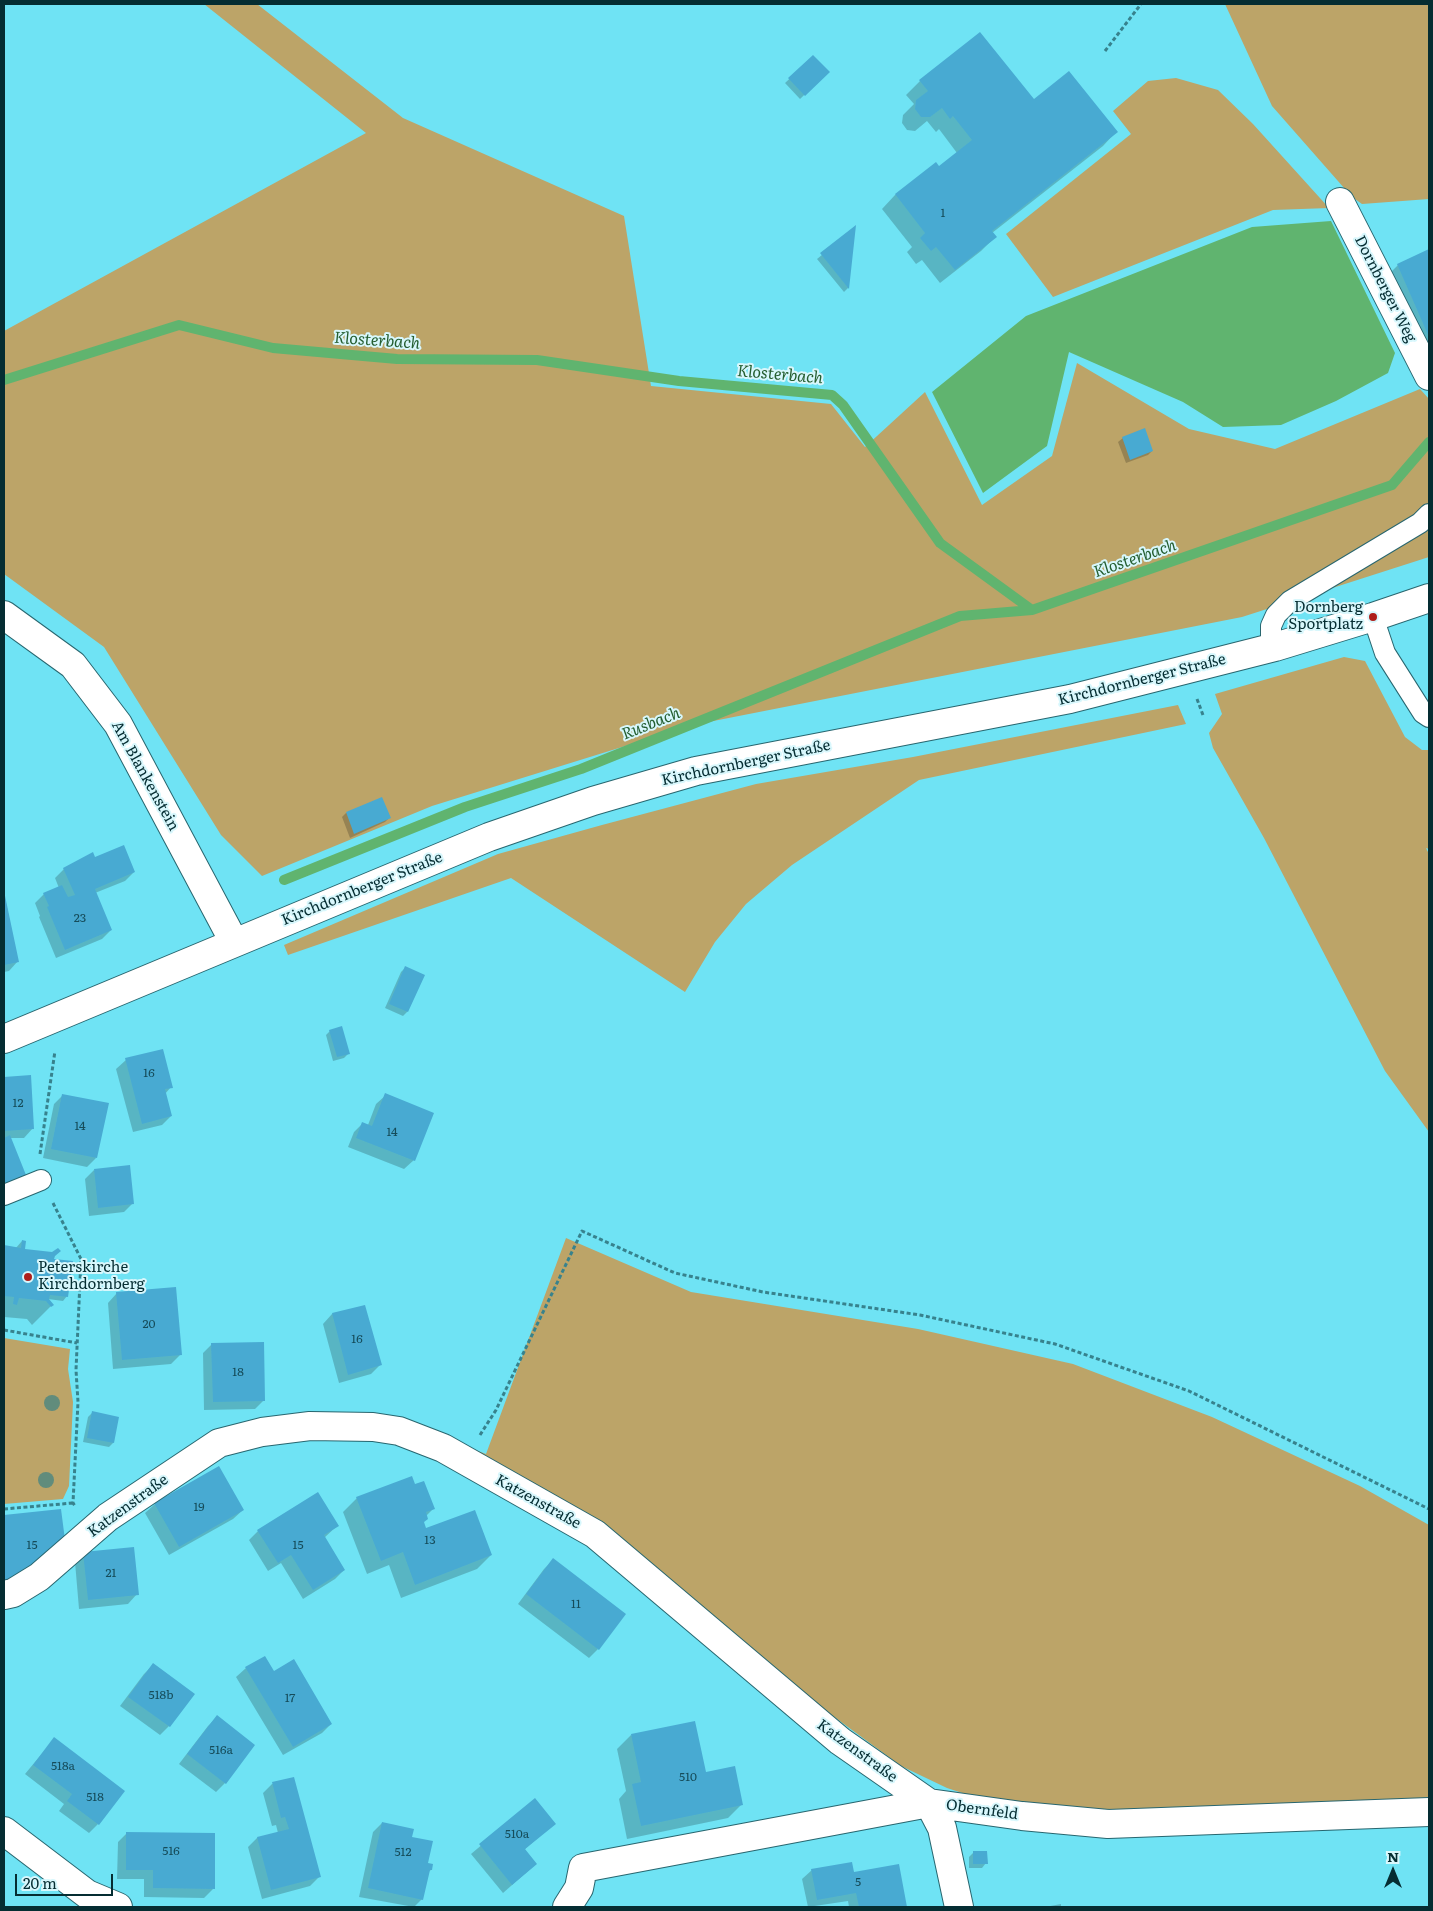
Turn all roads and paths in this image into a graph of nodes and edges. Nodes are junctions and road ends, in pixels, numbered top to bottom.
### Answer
1 (1141, 4) edge
2 (1105, 51) dead end
3 (1340, 202) dead end
4 (1429, 376) edge
5 (1429, 514) edge
6 (1429, 598) edge
7 (4, 615) edge
8 (1373, 617) junction
9 (1274, 647) junction
10 (1429, 717) edge
11 (234, 942) junction
12 (60, 1016) junction
13 (4, 1039) edge
14 (41, 1180) junction
15 (4, 1195) edge
16 (4, 1330) edge
17 (76, 1343) junction
18 (472, 1438) dead end
19 (72, 1503) junction
20 (4, 1509) edge
21 (1429, 1509) edge
22 (93, 1530) junction
23 (4, 1595) edge
24 (929, 1803) junction
25 (1429, 1812) edge
26 (4, 1831) edge
27 (118, 1907) edge
28 (567, 1907) edge
29 (959, 1907) edge

1 - 2 path
3 - 4 street, Dornberger Weg
5 - 9 lane
6 - 8 street, Kirchdornberger Straße
7 - 11 street, Am Blankenstein
8 - 9 street, Kirchdornberger Straße
8 - 10 lane
9 - 11 street, Kirchdornberger Straße
11 - 12 street, Kirchdornberger Straße
12 - 13 street, Kirchdornberger Straße
12 - 14 path
14 - 15 lane
14 - 17 path
16 - 17 path
17 - 19 path
18 - 21 path
19 - 20 path
19 - 22 path
22 - 23 street, Katzenstraße
22 - 24 street, Katzenstraße
24 - 25 street, Obernfeld
24 - 28 street, Obernfeld
24 - 29 street, Katzenstraße
26 - 27 street

